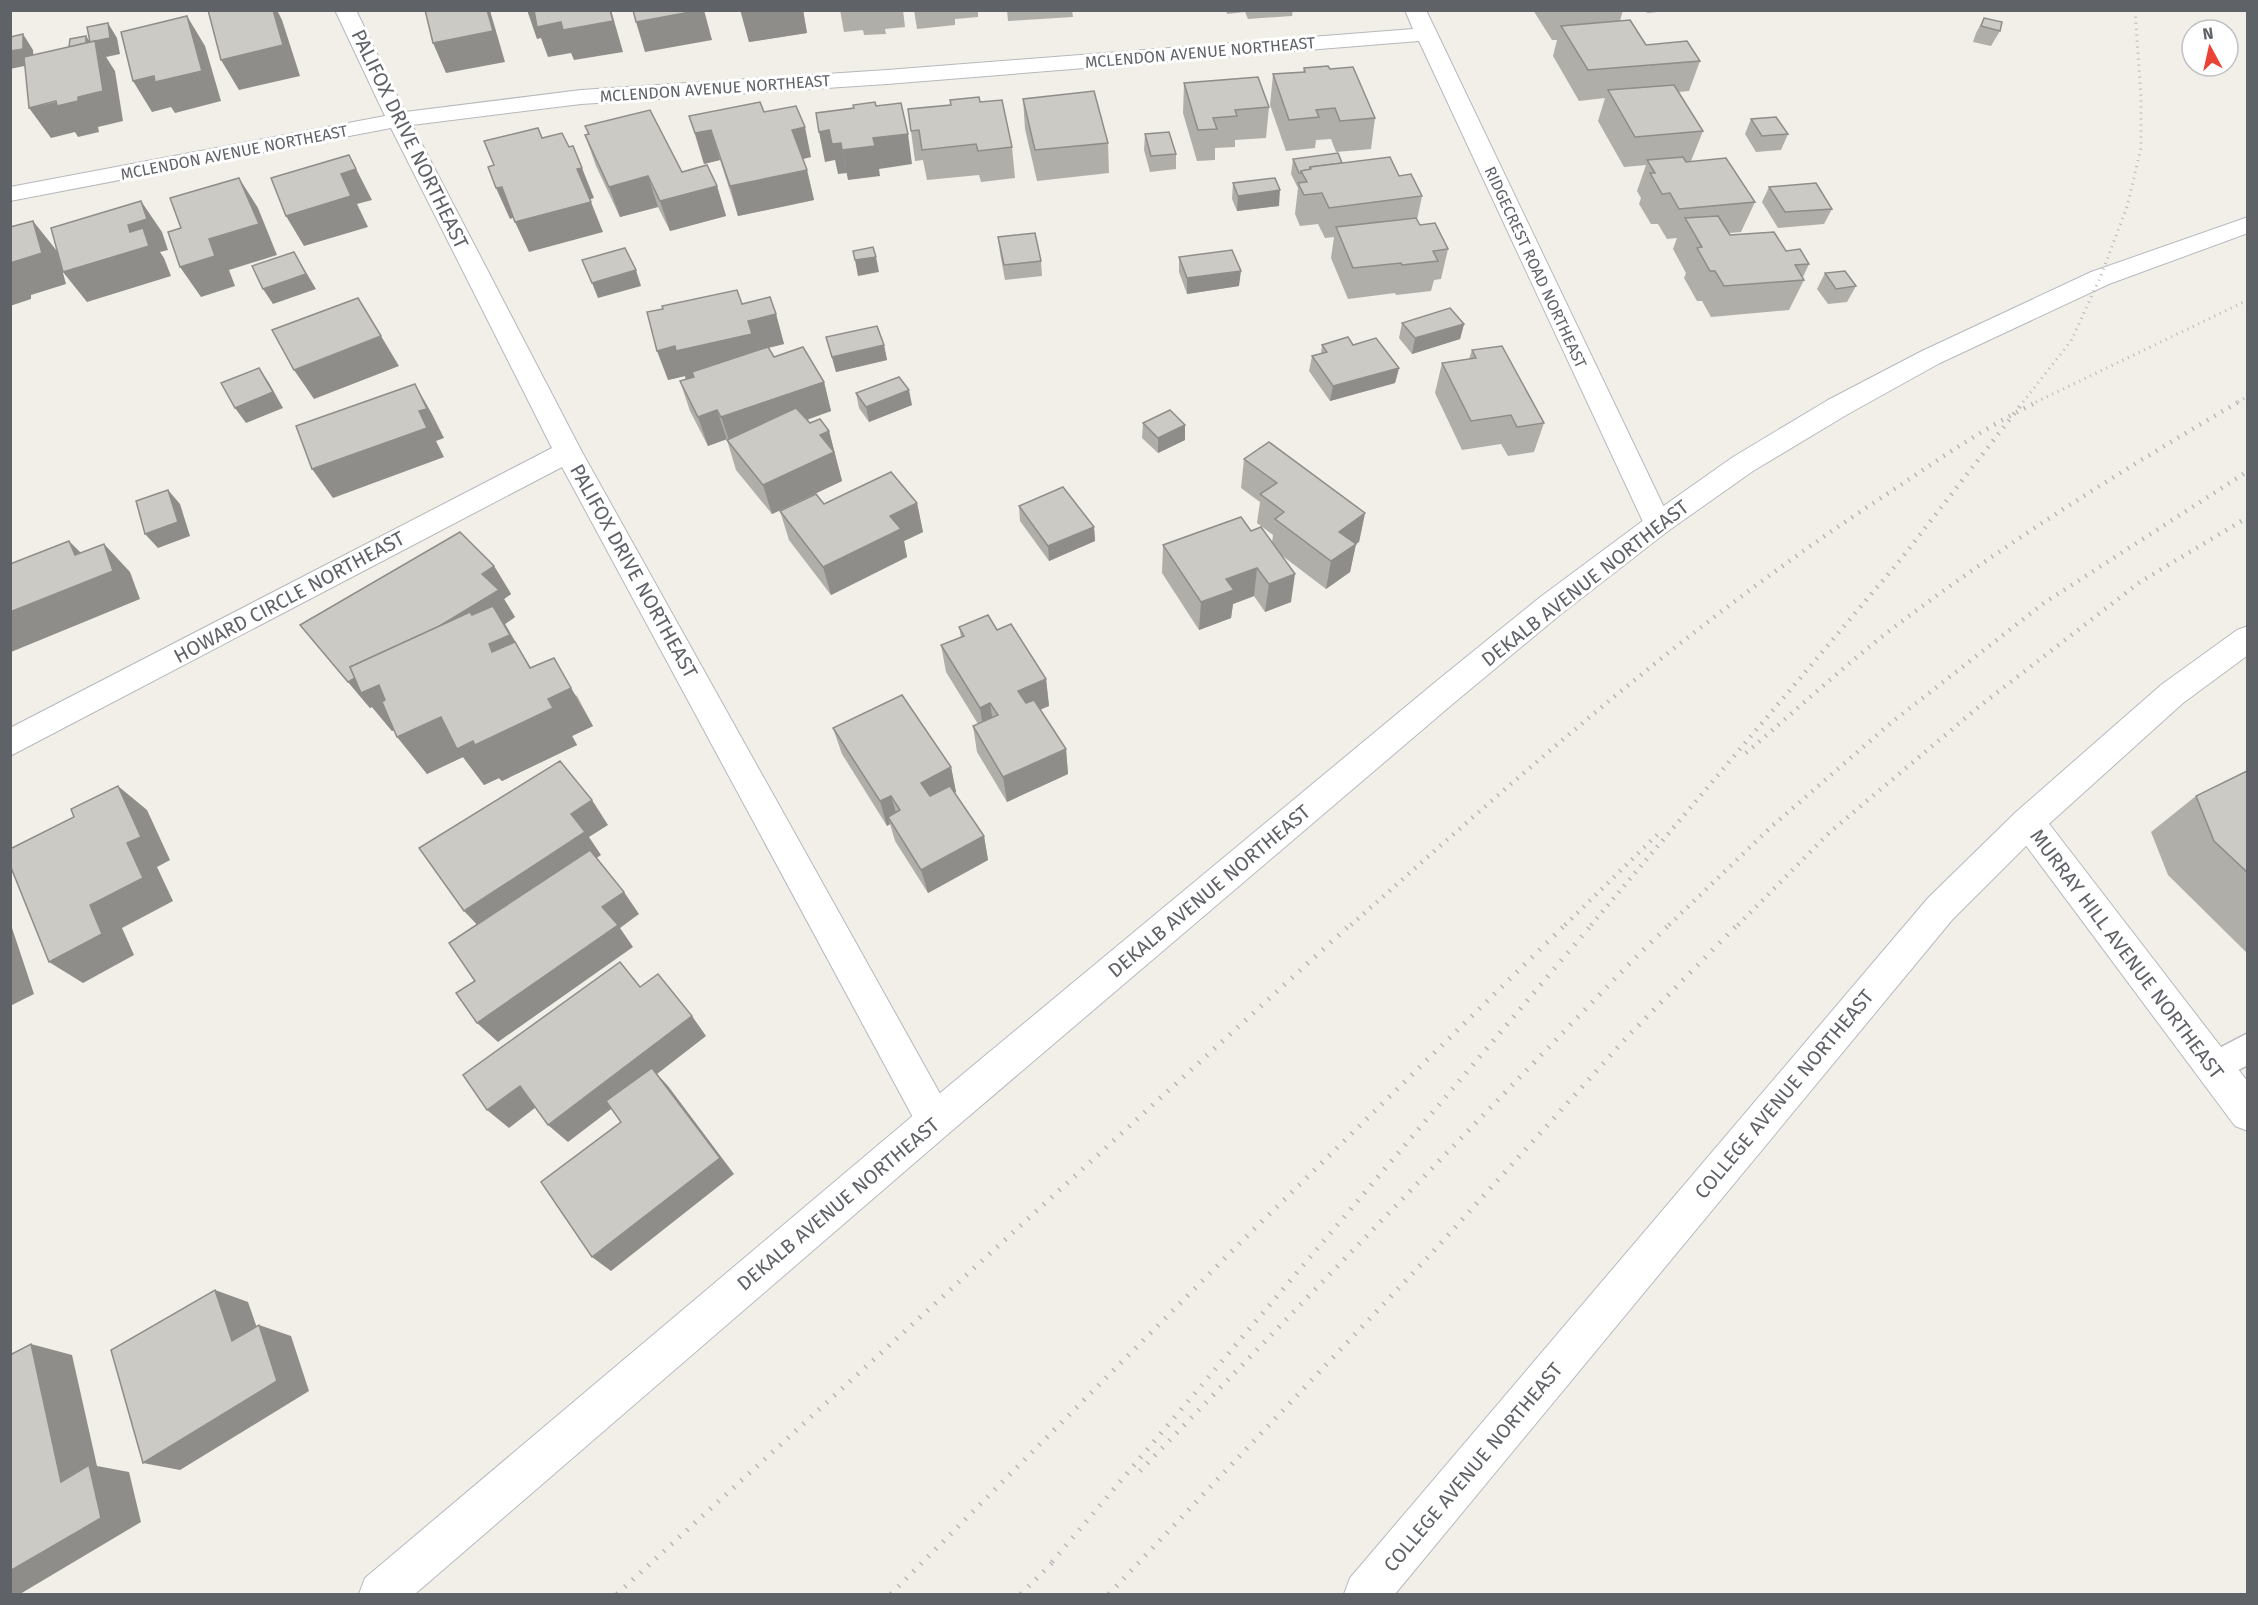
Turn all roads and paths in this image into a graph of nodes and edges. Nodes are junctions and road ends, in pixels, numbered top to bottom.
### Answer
1 (1415, 10) edge
2 (346, 11) edge
3 (1426, 34) junction
4 (398, 120) junction
5 (10, 195) edge
6 (2247, 224) edge
7 (568, 452) junction
8 (1658, 524) junction
9 (2247, 638) edge
10 (10, 743) edge
11 (2028, 822) junction
12 (2247, 1048) edge
13 (2213, 1068) junction
14 (2247, 1113) edge
15 (936, 1121) junction
16 (381, 1594) edge
17 (1366, 1594) edge

1 - 3 street, RIDGECREST ROAD NORTHEAST
2 - 4 street, PALIFOX DRIVE NORTHEAST
3 - 4 street, MCLENDON AVENUE NORTHEAST
3 - 8 street, RIDGECREST ROAD NORTHEAST
4 - 5 street, MCLENDON AVENUE NORTHEAST
4 - 7 street, PALIFOX DRIVE NORTHEAST
6 - 8 street, DEKALB AVENUE NORTHEAST
7 - 10 street, HOWARD CIRCLE NORTHEAST
7 - 15 street, PALIFOX DRIVE NORTHEAST
8 - 15 street, DEKALB AVENUE NORTHEAST
9 - 11 street, COLLEGE AVENUE NORTHEAST
11 - 13 street, MURRAY HILL AVENUE NORTHEAST
11 - 17 street, COLLEGE AVENUE NORTHEAST
12 - 13 lane
13 - 14 street, MURRAY HILL AVENUE NORTHEAST
15 - 16 street, DEKALB AVENUE NORTHEAST

